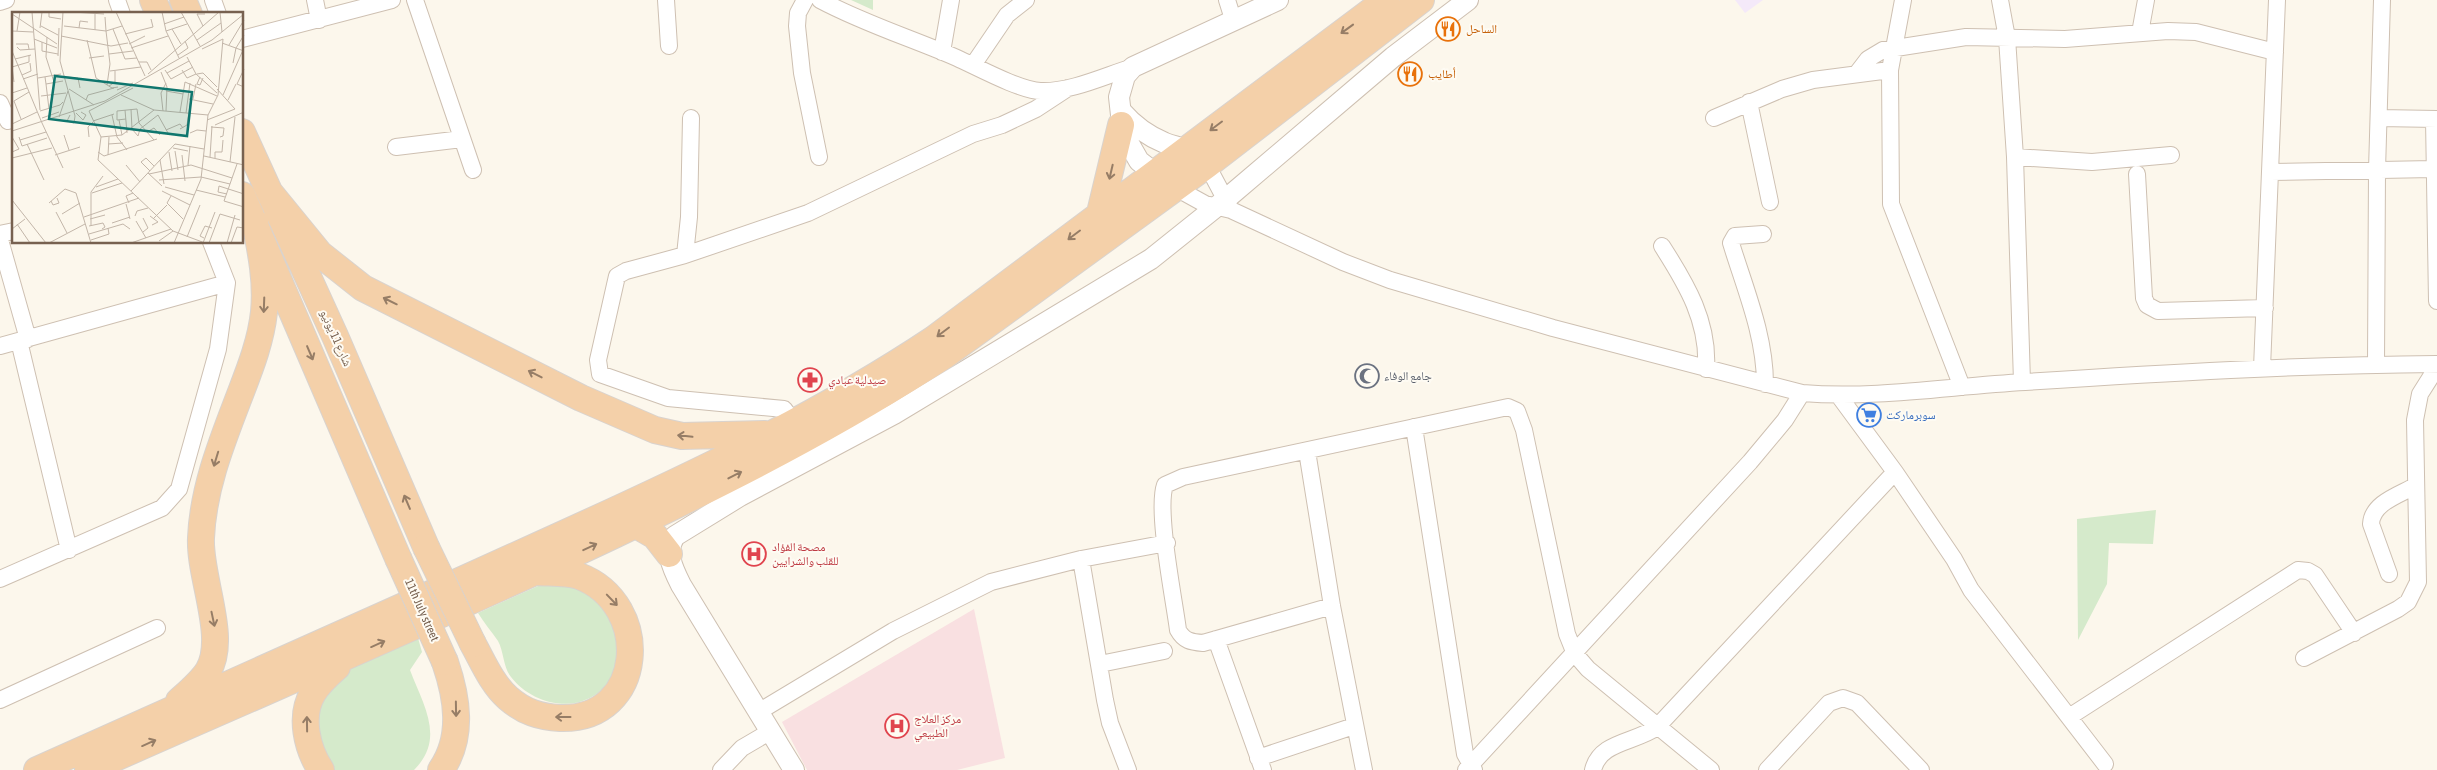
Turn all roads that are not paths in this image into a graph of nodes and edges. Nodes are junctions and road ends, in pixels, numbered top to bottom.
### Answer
1 (6, 0) edge
2 (117, 0) edge
3 (153, 0) edge
4 (182, 0) edge
5 (213, 0) edge
6 (315, 0) edge
7 (392, 0) edge
8 (415, 0) edge
9 (666, 0) edge
10 (805, 0) edge
11 (820, 0) edge
12 (951, 0) edge
13 (1026, 0) edge
14 (1227, 0) edge
15 (1278, 0) edge
16 (1386, 0) edge
17 (1421, 0) edge
18 (1468, 0) edge
19 (1903, 0) edge
20 (2000, 0) edge
21 (2146, 0) edge
22 (2277, 0) edge
23 (2382, 0) edge
24 (0, 2) edge
25 (121, 12) edge
26 (158, 12) edge
27 (188, 12) edge
28 (217, 12) edge
29 (1233, 19) junction
30 (319, 20) junction
31 (2140, 33) junction
32 (2007, 38) junction
33 (244, 39) edge
34 (669, 46) dead end
35 (1892, 48) junction
36 (942, 52) junction
37 (2275, 52) junction
38 (973, 65) junction
39 (1133, 68) junction
40 (1890, 70) junction
41 (1858, 72) junction
42 (1068, 88) junction
43 (1749, 102) junction
44 (0, 103) edge
45 (691, 118) dead end
46 (1714, 118) dead end
47 (2378, 118) junction
48 (1122, 119) junction
49 (2436, 119) edge
50 (7, 121) edge
51 (244, 138) edge
52 (462, 139) junction
53 (396, 147) dead end
54 (1186, 148) junction
55 (2171, 155) dead end
56 (819, 157) dead end
57 (2014, 157) junction
58 (1207, 165) junction
59 (2433, 169) junction
60 (473, 170) dead end
61 (2377, 170) junction
62 (2270, 172) junction
63 (2137, 174) dead end
64 (1165, 181) junction
65 (259, 187) edge
66 (244, 199) edge
67 (1770, 202) dead end
68 (1225, 205) junction
69 (1098, 217) junction
70 (255, 222) junction
71 (1763, 234) dead end
72 (0, 240) edge
73 (212, 244) edge
74 (1662, 246) dead end
75 (685, 255) junction
76 (227, 283) junction
77 (2437, 301) edge
78 (2265, 308) junction
79 (24, 340) junction
80 (0, 346) edge
81 (2376, 365) junction
82 (2437, 366) edge
83 (2262, 368) junction
84 (1706, 369) junction
85 (2022, 382) junction
86 (1765, 384) junction
87 (1962, 387) junction
88 (1802, 393) junction
89 (1840, 396) junction
90 (793, 421) junction
91 (1414, 427) junction
92 (768, 434) junction
93 (1307, 451) junction
94 (1895, 472) junction
95 (2415, 486) junction
96 (636, 525) junction
97 (1167, 543) junction
98 (69, 550) junction
99 (669, 554) junction
100 (1081, 559) junction
101 (537, 572) junction
102 (2389, 574) dead end
103 (0, 579) edge
104 (1332, 606) junction
105 (157, 628) dead end
106 (2354, 633) junction
107 (1216, 640) junction
108 (1164, 651) dead end
109 (1575, 654) junction
110 (346, 658) junction
111 (2304, 658) dead end
112 (1100, 664) junction
113 (0, 700) edge
114 (760, 711) junction
115 (165, 713) junction
116 (2069, 717) junction
117 (1354, 726) junction
118 (1657, 727) junction
119 (771, 731) junction
120 (124, 763) edge
121 (1260, 764) edge
122 (2105, 764) dead end
123 (1470, 769) edge
124 (37, 770) edge
125 (88, 770) edge
126 (321, 770) edge
127 (441, 770) edge
128 (721, 770) edge
129 (794, 770) edge
130 (1128, 770) edge
131 (1364, 770) edge
132 (1593, 770) edge
133 (1711, 770) edge
134 (1767, 770) edge
135 (1921, 770) edge

1 - 24 street
2 - 25 street
3 - 26 highway
4 - 27 highway
5 - 28 street
6 - 30 street
7 - 30 street
8 - 52 street
9 - 34 street
10 - 56 street
11 - 36 street
12 - 36 street
13 - 38 street
14 - 29 street
15 - 29 street
16 -> 54 highway
17 - 58 highway
18 - 68 street
19 - 35 street
20 - 32 street
21 - 31 street
22 - 37 street
23 - 47 street
29 - 39 street
30 - 33 street
31 - 32 street
31 - 37 street
32 - 35 street
32 - 57 street
35 - 40 street
35 - 41 street
36 - 38 street
37 - 62 street
38 - 42 street
39 - 42 street
39 - 48 street
40 - 41 street
40 - 87 street
41 - 43 street
42 - 75 street
43 - 46 street
43 - 67 street
44 - 50 street
45 - 75 street
47 - 49 street
47 - 61 street
48 - 54 street
48 - 64 street
48 -> 69 highway
49 - 59 street
51 - 65 highway, شارع 11 يونيو
52 - 53 street
52 - 60 street
54 - 58 street
54 - 64 highway
55 - 57 street
57 - 85 street
58 - 64 highway
58 - 68 street
59 - 61 street
59 - 77 street
61 - 62 street
61 - 81 street
62 - 78 street
63 - 78 street
64 - 68 street
64 - 69 highway
96 -> 64 highway
92 -> 65 highway
101 -> 65 highway, شارع 11 يونيو, bridge
66 - 70 highway
68 - 84 street
68 - 99 street
69 -> 90 highway
70 -> 115 highway
70 -> 127 highway, 11th July street, bridge
71 - 86 street
72 - 79 street
73 - 76 street
74 - 84 street
75 - 90 street
76 - 79 street
76 - 98 street
78 - 83 street
79 - 80 street
79 - 98 street
81 - 82 street
81 - 83 street
82 - 95 street
83 - 85 street
84 - 86 street
85 - 87 street
86 - 88 street
87 - 89 street
88 - 89 street
88 - 109 street
89 - 94 street
90 - 92 highway
91 - 93 street
91 - 109 street
91 - 123 street
92 - 115 highway
93 - 97 street
93 - 104 street
94 - 116 street
94 - 118 street
95 - 102 street
95 - 106 street
96 - 99 highway
101 -> 96 highway
97 - 100 street
97 - 107 street
98 - 103 street
99 - 114 street
100 - 112 street
100 - 114 street
110 -> 101 highway
104 - 107 street
104 - 117 street
105 - 113 street
106 - 111 street
106 - 116 street
107 - 121 street
108 - 112 street
109 - 118 street
109 - 123 street
120 -> 110 highway
126 -> 110 highway
112 - 130 street
114 - 119 street
115 - 124 highway
116 - 122 street
117 - 121 street
117 - 131 street
118 - 132 street
118 - 133 street
119 - 128 street
119 - 129 street
120 - 125 highway
134 - 135 street

